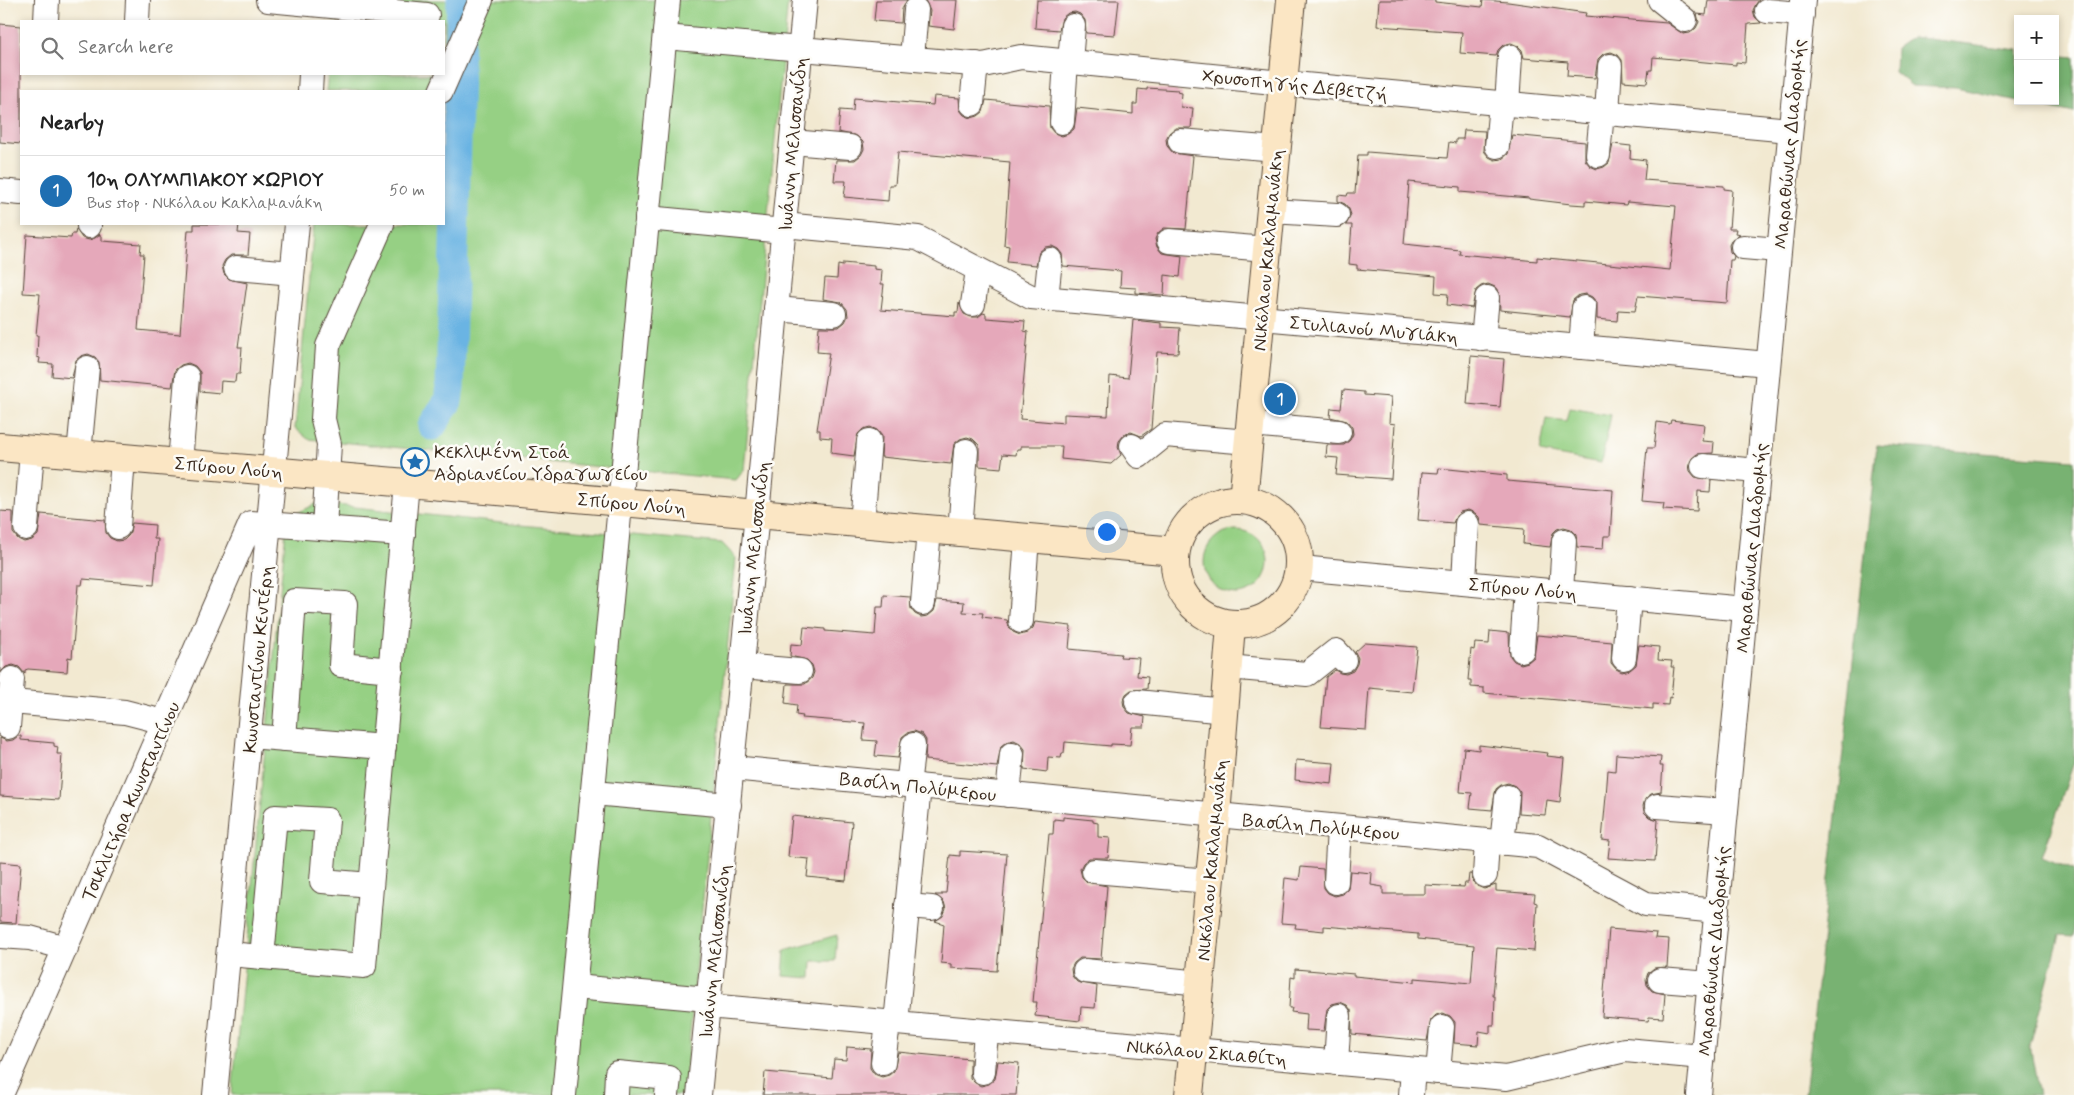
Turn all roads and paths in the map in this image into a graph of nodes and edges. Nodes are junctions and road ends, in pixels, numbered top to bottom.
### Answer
1 (47, 0) edge
2 (138, 0) edge
3 (268, 0) edge
4 (481, 0) edge
5 (668, 0) edge
6 (805, 0) edge
7 (1291, 0) edge
8 (1660, 0) edge
9 (1802, 7) edge
10 (318, 9) edge
11 (916, 10) dead end
12 (1767, 10) dead end
13 (427, 16) dead end
14 (46, 20) edge
15 (137, 20) edge
16 (1685, 20) dead end
17 (1072, 26) dead end
18 (665, 36) junction
19 (801, 49) junction
20 (1510, 57) dead end
21 (912, 58) junction
22 (1068, 62) junction
23 (976, 64) junction
24 (1610, 66) dead end
25 (311, 75) edge
26 (1283, 84) junction
27 (310, 90) edge
28 (441, 90) edge
29 (972, 104) dead end
30 (1504, 104) junction
31 (1604, 113) junction
32 (1062, 122) dead end
33 (1790, 130) junction
34 (1180, 141) dead end
35 (792, 142) junction
36 (1498, 146) dead end
37 (850, 147) dead end
38 (1276, 149) junction
39 (1598, 155) dead end
40 (0, 191) edge
41 (20, 193) edge
42 (1271, 211) junction
43 (1337, 215) dead end
44 (647, 218) junction
45 (297, 225) edge
46 (382, 225) edge
47 (784, 228) junction
48 (1169, 242) dead end
49 (1743, 247) dead end
50 (1267, 249) junction
51 (1779, 250) junction
52 (1050, 260) dead end
53 (236, 268) dead end
54 (978, 270) junction
55 (292, 273) junction
56 (1486, 298) dead end
57 (1046, 299) junction
58 (973, 304) dead end
59 (1584, 308) dead end
60 (776, 310) junction
61 (834, 314) dead end
62 (1261, 318) junction
63 (1483, 338) junction
64 (1581, 347) junction
65 (1768, 364) junction
66 (87, 368) dead end
67 (187, 377) dead end
68 (1339, 432) dead end
69 (1250, 433) junction
70 (869, 442) dead end
71 (1132, 446) dead end
72 (0, 447) edge
73 (32, 450) junction
74 (966, 451) dead end
75 (79, 454) junction
76 (123, 458) junction
77 (180, 462) junction
78 (1703, 466) dead end
79 (274, 471) junction
80 (1758, 471) junction
81 (326, 476) junction
82 (407, 483) junction
83 (1243, 500) junction
84 (620, 502) junction
85 (757, 514) junction
86 (269, 523) junction
87 (862, 523) junction
88 (1467, 524) dead end
89 (118, 527) dead end
90 (26, 528) dead end
91 (324, 528) junction
92 (929, 529) junction
93 (960, 532) junction
94 (403, 534) junction
95 (1026, 538) junction
96 (1564, 541) dead end
97 (1175, 551) junction
98 (1300, 568) junction
99 (1464, 582) junction
100 (1526, 589) junction
101 (1561, 592) junction
102 (1629, 598) junction
103 (923, 603) dead end
104 (1745, 609) junction
105 (1021, 621) dead end
106 (1231, 625) junction
107 (1522, 650) dead end
108 (1624, 658) dead end
109 (1344, 660) dead end
110 (742, 666) junction
111 (1228, 668) junction
112 (390, 670) junction
113 (800, 672) dead end
114 (12, 679) dead end
115 (5, 702) edge
116 (1136, 702) dead end
117 (1225, 711) junction
118 (164, 722) junction
119 (8, 726) dead end
120 (249, 736) junction
121 (284, 739) junction
122 (913, 745) dead end
123 (384, 747) junction
124 (1012, 754) dead end
125 (732, 768) junction
126 (913, 785) junction
127 (594, 793) junction
128 (1008, 795) junction
129 (1507, 797) dead end
130 (728, 805) junction
131 (1657, 806) dead end
132 (1726, 811) junction
133 (1216, 816) junction
134 (1340, 828) junction
135 (1495, 842) junction
136 (1094, 871) dead end
137 (1485, 875) dead end
138 (1209, 881) junction
139 (1336, 882) dead end
140 (371, 885) junction
141 (907, 906) junction
142 (932, 908) dead end
143 (1717, 911) junction
144 (0, 936) edge
145 (66, 948) junction
146 (229, 954) junction
147 (262, 956) junction
148 (1084, 971) dead end
149 (1660, 980) dead end
150 (1200, 983) junction
151 (1710, 984) junction
152 (575, 986) junction
153 (708, 1002) junction
154 (1340, 1016) dead end
155 (892, 1023) junction
156 (1442, 1027) dead end
157 (986, 1032) junction
158 (1193, 1051) junction
159 (1703, 1057) junction
160 (1336, 1063) junction
161 (883, 1064) dead end
162 (1413, 1070) junction
163 (983, 1072) dead end
164 (1438, 1072) junction
165 (1487, 1086) edge
166 (1, 1095) edge
167 (215, 1095) edge
168 (564, 1095) edge
169 (616, 1095) edge
170 (667, 1095) edge
171 (699, 1095) edge
172 (1189, 1095) edge
173 (1411, 1095) edge
174 (1699, 1095) edge

1 - 14 street
2 - 15 street
3 - 10 street
4 - 28 street
5 - 18 street
6 - 19 street, Ιωάννη Μελισσανίδη
7 - 26 street, Νικόλαου Κακλαμανάκη
8 - 16 street
9 - 12 street
9 - 33 street, Μαραθώνιας Διαδρομής
10 - 13 street
11 - 21 street
17 - 22 street
18 - 19 street, Χρυσοπηγής Δεβετζή
18 - 44 street
19 - 21 street, Χρυσοπηγής Δεβετζή
19 - 35 street, Ιωάννη Μελισσανίδη
20 - 30 street
21 - 23 street, Χρυσοπηγής Δεβετζή
22 - 23 street, Χρυσοπηγής Δεβετζή
22 - 26 street, Χρυσοπηγής Δεβετζή
22 - 32 street
23 - 29 street
24 - 31 street
25 - 27 street
26 - 30 street, Χρυσοπηγής Δεβετζή
26 - 38 street, Νικόλαου Κακλαμανάκη
30 - 31 street, Χρυσοπηγής Δεβετζή
30 - 36 street
31 - 33 street, Χρυσοπηγής Δεβετζή
31 - 39 street
33 - 51 street, Μαραθώνιας Διαδρομής
34 - 38 street
35 - 37 street
35 - 47 street, Ιωάννη Μελισσανίδη
38 - 42 street, Νικόλαου Κακλαμανάκη
40 - 41 street
42 - 43 street
42 - 50 street, Νικόλαου Κακλαμανάκη
44 - 47 street, Στυλιανού Μυγιάκη
44 - 84 street
45 - 55 street, Κωνσταντίνου Κεντέρη
46 - 81 street
47 - 54 street, Στυλιανού Μυγιάκη
47 - 60 street, Ιωάννη Μελισσανίδη
48 - 50 street
49 - 51 street
50 - 62 street, Νικόλαου Κακλαμανάκη
51 - 65 street, Μαραθώνιας Διαδρομής
52 - 57 street
53 - 55 street
54 - 57 street, Στυλιανού Μυγιάκη
54 - 58 street
55 - 79 street, Κωνσταντίνου Κεντέρη
56 - 63 street
57 - 62 street, Στυλιανού Μυγιάκη
59 - 64 street
60 - 61 street
60 - 85 street, Ιωάννη Μελισσανίδη
62 - 63 street, Στυλιανού Μυγιάκη
62 - 69 street, Νικόλαου Κακλαμανάκη
63 - 64 street, Στυλιανού Μυγιάκη
64 - 65 street, Στυλιανού Μυγιάκη
65 - 80 street, Μαραθώνιας Διαδρομής
66 - 75 street
67 - 77 street
68 - 69 street
69 - 71 street
69 - 83 street, Νικόλαου Κακλαμανάκη
70 - 87 street
72 - 73 street, Σπύρου Λούη
73 - 75 street, Σπύρου Λούη
73 - 90 street
74 - 93 street
75 - 76 street, Σπύρου Λούη
76 - 77 street, Σπύρου Λούη
76 - 89 street
77 - 79 street, Σπύρου Λούη
78 - 80 street
79 - 81 street, Σπύρου Λούη
79 - 86 street, Κωνσταντίνου Κεντέρη
80 - 104 street, Μαραθώνιας Διαδρομής
81 - 82 street, Σπύρου Λούη
81 - 91 street
82 - 84 street, Σπύρου Λούη
82 - 94 street
83 - 97 street
83 - 98 street
84 - 85 street, Σπύρου Λούη
84 - 127 street
85 - 87 street, Σπύρου Λούη
85 - 110 street, Ιωάννη Μελισσανίδη
86 - 91 street
86 - 118 street, Τσικλιτήρα Κωνσταντίνου
86 - 120 street, Κωνσταντίνου Κεντέρη
87 - 92 street, Σπύρου Λούη
88 - 99 street
91 - 94 street
92 - 93 street, Σπύρου Λούη
92 - 103 street
93 - 95 street, Σπύρου Λούη
94 - 112 street
95 - 97 street, Σπύρου Λούη
95 - 105 street
96 - 101 street
97 - 106 street
98 - 99 street, Σπύρου Λούη
98 - 106 street
99 - 100 street, Σπύρου Λούη
100 - 101 street, Σπύρου Λούη
100 - 107 street
101 - 102 street, Σπύρου Λούη
102 - 104 street, Σπύρου Λούη
102 - 108 street
104 - 132 street, Μαραθώνιας Διαδρομής
106 - 111 street, Νικόλαου Κακλαμανάκη
109 - 111 street
110 - 113 street
110 - 125 street, Ιωάννη Μελισσανίδη
111 - 117 street, Νικόλαου Κακλαμανάκη
112 - 121 street
112 - 123 street
114 - 115 street
115 - 118 street
115 - 119 street
116 - 117 street
117 - 133 street, Νικόλαου Κακλαμανάκη
118 - 145 street, Τσικλιτήρα Κωνσταντίνου
120 - 121 street
120 - 146 street, Κωνσταντίνου Κεντέρη
121 - 123 street
122 - 126 street
123 - 140 street
124 - 128 street
125 - 126 street, Βασίλη Πολύμερου
125 - 130 street, Ιωάννη Μελισσανίδη
126 - 128 street, Βασίλη Πολύμερου
126 - 141 street
127 - 130 street
127 - 152 street
128 - 133 street, Βασίλη Πολύμερου
129 - 135 street
130 - 153 street, Ιωάννη Μελισσανίδη
131 - 132 street
132 - 143 street, Μαραθώνιας Διαδρομής
133 - 134 street, Βασίλη Πολύμερου
133 - 138 street, Νικόλαου Κακλαμανάκη
134 - 135 street, Βασίλη Πολύμερου
134 - 139 street
135 - 137 street
135 - 143 street, Βασίλη Πολύμερου
136 - 138 street
138 - 150 street, Νικόλαου Κακλαμανάκη
140 - 147 street
140 - 147 street
141 - 142 street
141 - 155 street
143 - 151 street, Μαραθώνιας Διαδρομής
144 - 145 street
145 - 166 street, Τσικλιτήρα Κωνσταντίνου
146 - 147 street
146 - 167 street, Κωνσταντίνου Κεντέρη
148 - 150 street
149 - 151 street
150 - 158 street, Νικόλαου Κακλαμανάκη
151 - 159 street, Μαραθώνιας Διαδρομής
152 - 153 street, Νικόλαου Σκιαθίτη
152 - 168 street
153 - 155 street, Νικόλαου Σκιαθίτη
153 - 171 street, Ιωάννη Μελισσανίδη
154 - 160 street
155 - 157 street, Νικόλαου Σκιαθίτη
155 - 161 street
156 - 164 street
157 - 158 street, Νικόλαου Σκιαθίτη
157 - 163 street
158 - 160 street, Νικόλαου Σκιαθίτη
158 - 172 street, Νικόλαου Κακλαμανάκη
159 - 165 street, Νικόλαου Σκιαθίτη
159 - 174 street, Μαραθώνιας Διαδρομής
160 - 162 street, Νικόλαου Σκιαθίτη
162 - 164 street, Νικόλαου Σκιαθίτη
162 - 173 street
164 - 165 street, Νικόλαου Σκιαθίτη
169 - 170 street

